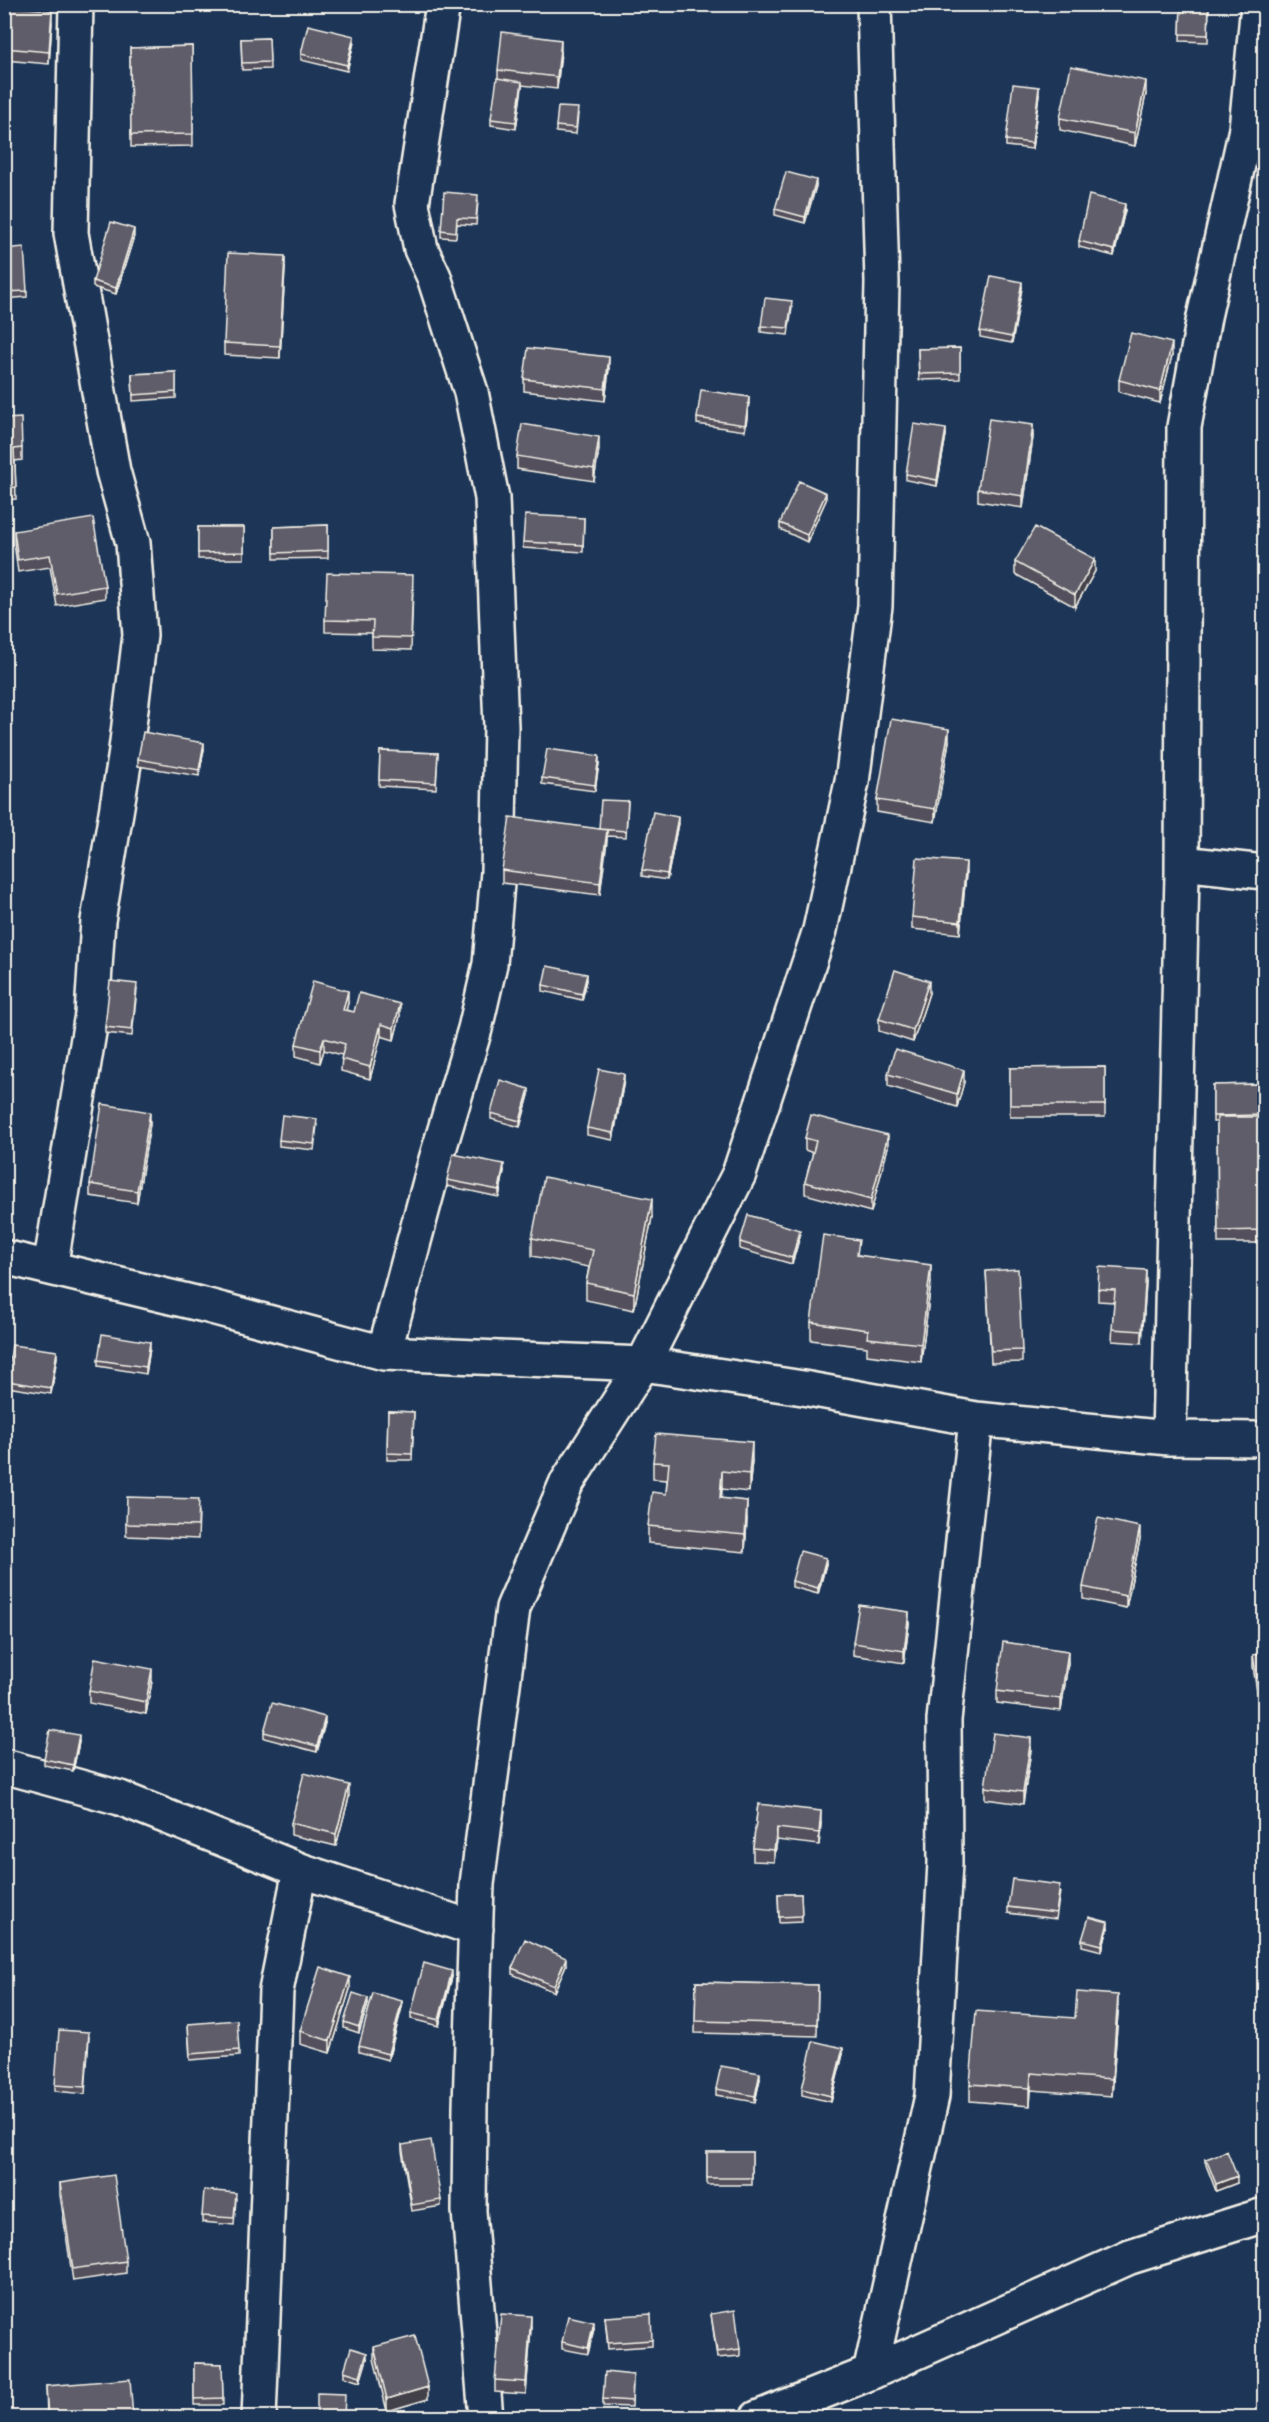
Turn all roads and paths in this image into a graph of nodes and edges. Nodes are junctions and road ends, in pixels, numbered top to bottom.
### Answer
1 (76, 4) edge
2 (443, 4) edge
3 (874, 4) edge
4 (1258, 4) edge
5 (1182, 863) junction
6 (1264, 872) edge
7 (4, 1257) edge
8 (50, 1268) junction
9 (384, 1353) junction
10 (643, 1364) junction
11 (976, 1419) junction
12 (1169, 1438) junction
13 (1264, 1439) edge
14 (4, 1766) edge
15 (300, 1870) junction
16 (476, 1929) junction
17 (1264, 2216) edge
18 (870, 2373) junction
19 (259, 2418) edge
20 (486, 2418) edge
21 (756, 2418) edge

1 - 8 street
2 - 9 street
3 - 10 street
4 - 5 street
5 - 6 street
5 - 12 street
7 - 8 street
8 - 9 street
9 - 10 street
10 - 11 street
10 - 16 street
11 - 12 street
11 - 18 street
12 - 13 street
14 - 15 street
15 - 16 street
15 - 19 street
16 - 20 street
17 - 18 street
18 - 21 street

